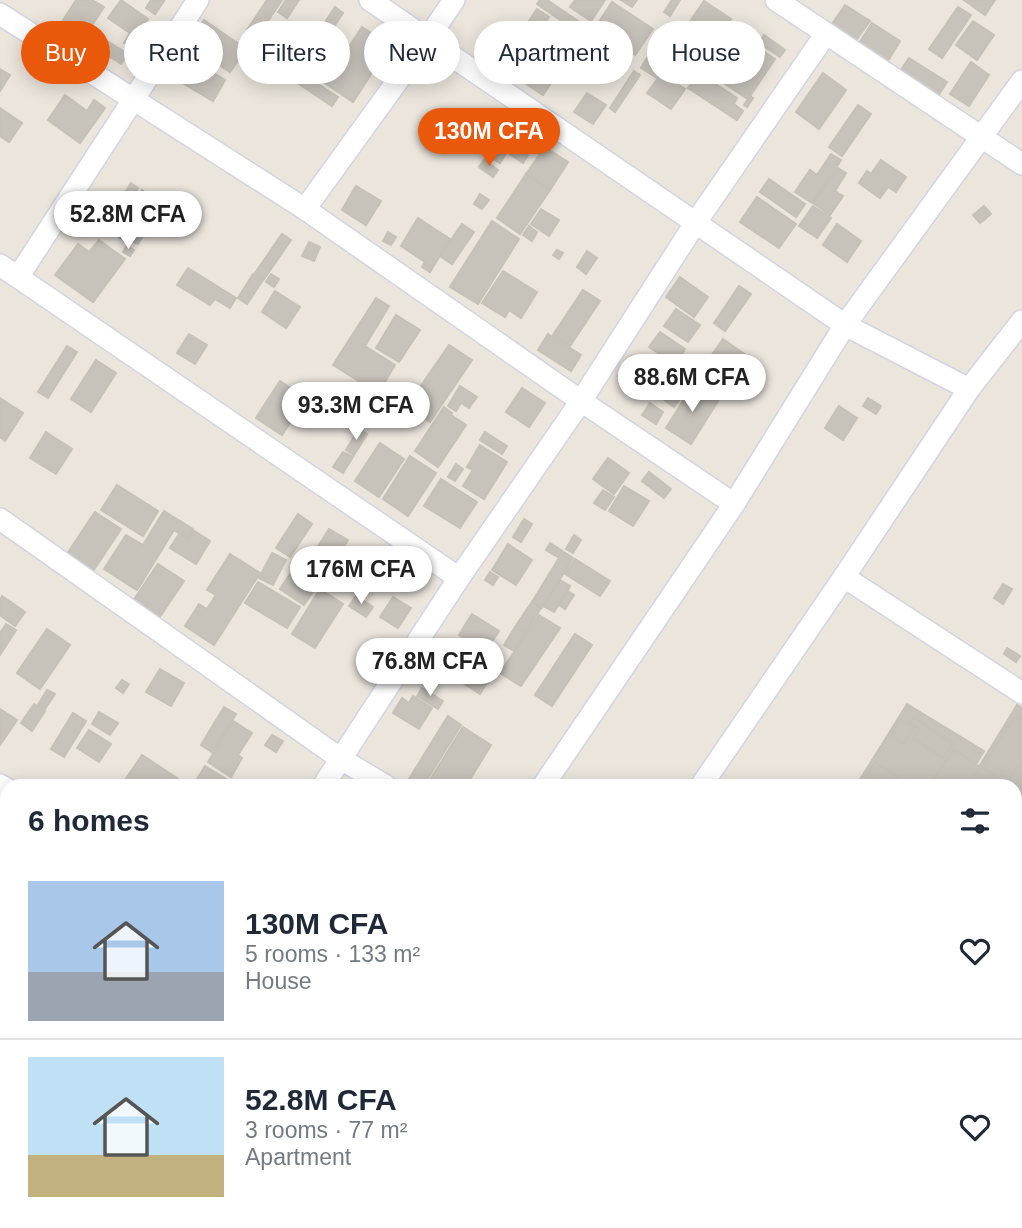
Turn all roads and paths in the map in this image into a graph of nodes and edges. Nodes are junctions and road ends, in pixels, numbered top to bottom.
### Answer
1 (198, 0) edge
2 (370, 0) edge
3 (454, 0) edge
4 (776, 0) edge
5 (0, 14) edge
6 (400, 21) edge
7 (440, 21) edge
8 (825, 35) junction
9 (460, 62) edge
10 (1022, 81) edge
11 (395, 84) edge
12 (132, 100) junction
13 (981, 139) junction
14 (1022, 164) edge
15 (305, 209) junction
16 (696, 222) junction
17 (0, 265) edge
18 (18, 277) junction
19 (1022, 321) edge
20 (845, 325) junction
21 (969, 389) junction
22 (581, 401) junction
23 (734, 505) junction
24 (0, 519) edge
25 (844, 577) junction
26 (459, 578) junction
27 (1022, 693) edge
28 (341, 759) junction
29 (328, 779) edge
30 (374, 779) edge
31 (547, 779) edge
32 (706, 779) edge

1 - 12 street
2 - 6 street
3 - 7 street
4 - 8 street
5 - 12 street
8 - 13 street
8 - 16 street
9 - 16 street
10 - 13 street
11 - 15 street
12 - 15 street
12 - 18 street
13 - 14 street
13 - 20 street
15 - 22 street
16 - 20 street
16 - 22 street
17 - 18 street
18 - 26 street
19 - 21 street
20 - 21 street
20 - 23 street
21 - 25 street
22 - 23 street
22 - 26 street
23 - 31 street
24 - 28 street
25 - 27 street
25 - 32 street
26 - 28 street
28 - 29 street
28 - 30 street

